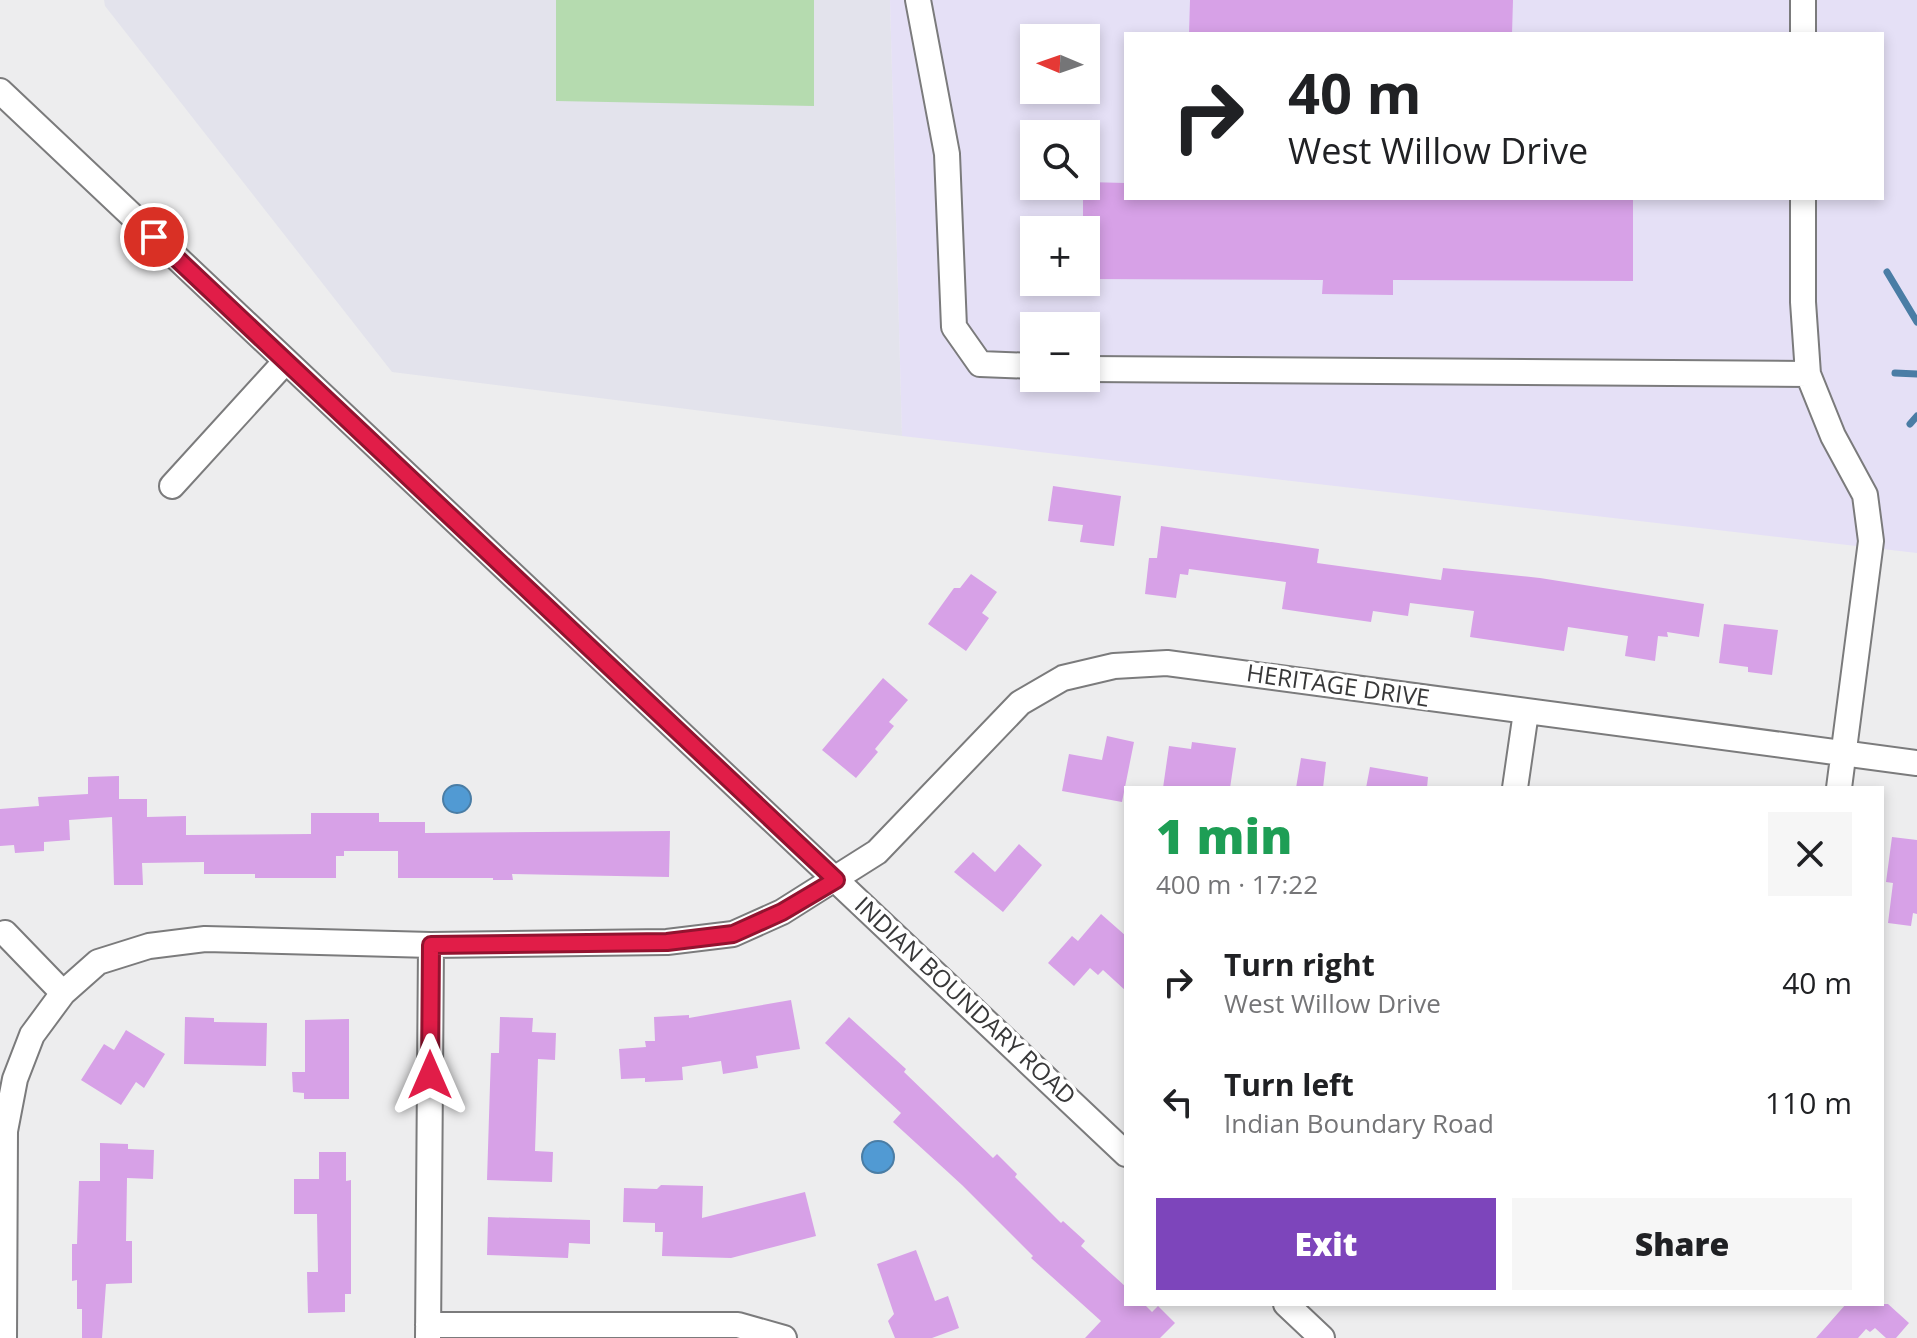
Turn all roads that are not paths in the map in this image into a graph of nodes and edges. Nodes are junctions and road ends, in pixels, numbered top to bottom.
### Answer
1 (918, 0) edge
2 (1803, 0) edge
3 (1803, 32) edge
4 (0, 91) edge
5 (1803, 200) edge
6 (285, 362) junction
7 (1020, 365) edge
8 (1100, 369) edge
9 (1808, 374) junction
10 (172, 486) dead end
11 (1526, 712) junction
12 (1845, 753) junction
13 (1917, 763) edge
14 (1515, 786) edge
15 (1839, 786) edge
16 (836, 880) junction
17 (5, 933) dead end
18 (431, 945) junction
19 (63, 993) junction
20 (1124, 1152) edge
21 (1288, 1306) edge
22 (428, 1332) edge
23 (4, 1338) edge
24 (784, 1338) edge
25 (1322, 1338) edge

1 - 7 street
2 - 3 street
4 - 6 street, INDIAN BOUNDARY ROAD
5 - 9 street
6 - 10 street
6 - 16 street, INDIAN BOUNDARY ROAD
8 - 9 street
9 - 12 street
11 - 12 street, HERITAGE DRIVE
11 - 14 street
11 - 16 street, HERITAGE DRIVE
12 - 13 street, HERITAGE DRIVE
12 - 15 street
16 - 18 street, HERITAGE DRIVE
16 - 20 street, INDIAN BOUNDARY ROAD
17 - 19 street
18 - 19 street, HERITAGE DRIVE
18 - 22 street
19 - 23 street, HERITAGE DRIVE
21 - 25 street
22 - 24 street

